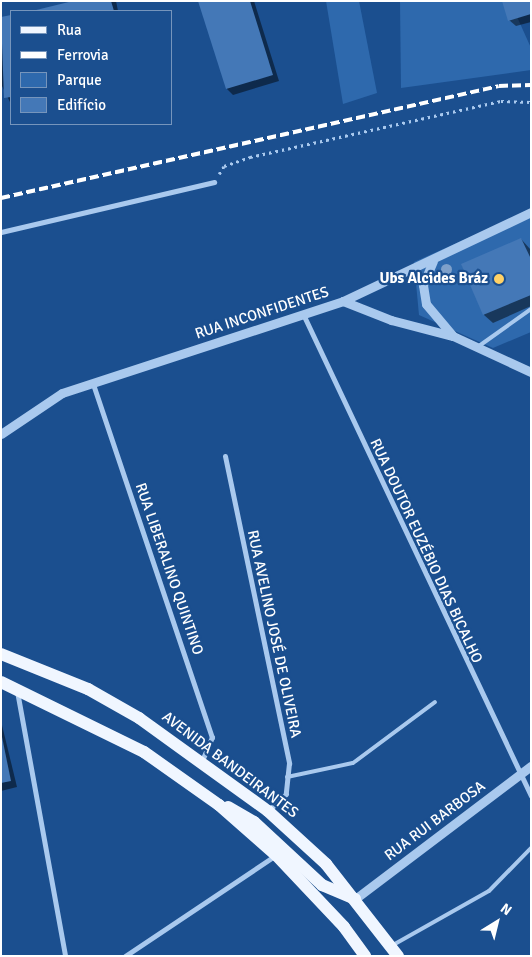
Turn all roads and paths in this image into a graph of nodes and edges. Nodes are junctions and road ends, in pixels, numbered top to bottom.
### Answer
1 (531, 102) edge
2 (214, 182) joint
3 (531, 212) edge
4 (1, 232) edge
5 (434, 261) junction
6 (343, 301) junction
7 (531, 310) edge
8 (303, 314) junction
9 (453, 336) junction
10 (479, 346) junction
11 (531, 372) edge
12 (93, 384) junction
13 (1, 434) edge
14 (224, 456) dead end
15 (1, 654) edge
16 (1, 682) edge
17 (17, 688) junction
18 (435, 702) dead end
19 (202, 761) junction
20 (531, 766) edge
21 (518, 775) junction
22 (287, 777) junction
23 (531, 796) edge
24 (219, 805) junction
25 (268, 811) junction
26 (531, 848) edge
27 (276, 855) junction
28 (355, 899) junction
29 (394, 951) edge
30 (65, 956) edge
31 (125, 956) edge
32 (365, 956) edge

1 - 2 path
2 - 4 street
3 - 5 street, RUA INCONFIDENTES
5 - 6 street, RUA INCONFIDENTES
5 - 9 street
6 - 8 street, RUA INCONFIDENTES
6 - 9 street
7 - 10 lane
8 - 12 street, RUA INCONFIDENTES
8 - 21 street, RUA DOUTOR EUZÉBIO DIAS BICALHO
9 - 10 street
10 - 11 street
12 - 13 street, RUA INCONFIDENTES
12 - 19 street, RUA LIBERALINO QUINTINO
14 - 22 street, RUA AVELINO JOSÉ DE OLIVEIRA
15 - 19 main road, AVENIDA BANDEIRANTES
16 - 17 main road
17 - 24 main road
17 - 30 street
18 - 22 lane
19 - 25 main road, AVENIDA BANDEIRANTES
20 - 21 street, RUA RUI BARBOSA
21 - 23 street, RUA DOUTOR EUZÉBIO DIAS BICALHO
21 - 28 street, RUA RUI BARBOSA
22 - 25 street, RUA AVELINO JOSÉ DE OLIVEIRA
24 - 27 main road
24 - 28 main road
25 - 28 main road, AVENIDA BANDEIRANTES
26 - 29 lane
27 - 31 street
27 - 32 main road
28 - 29 main road, AVENIDA BANDEIRANTES

